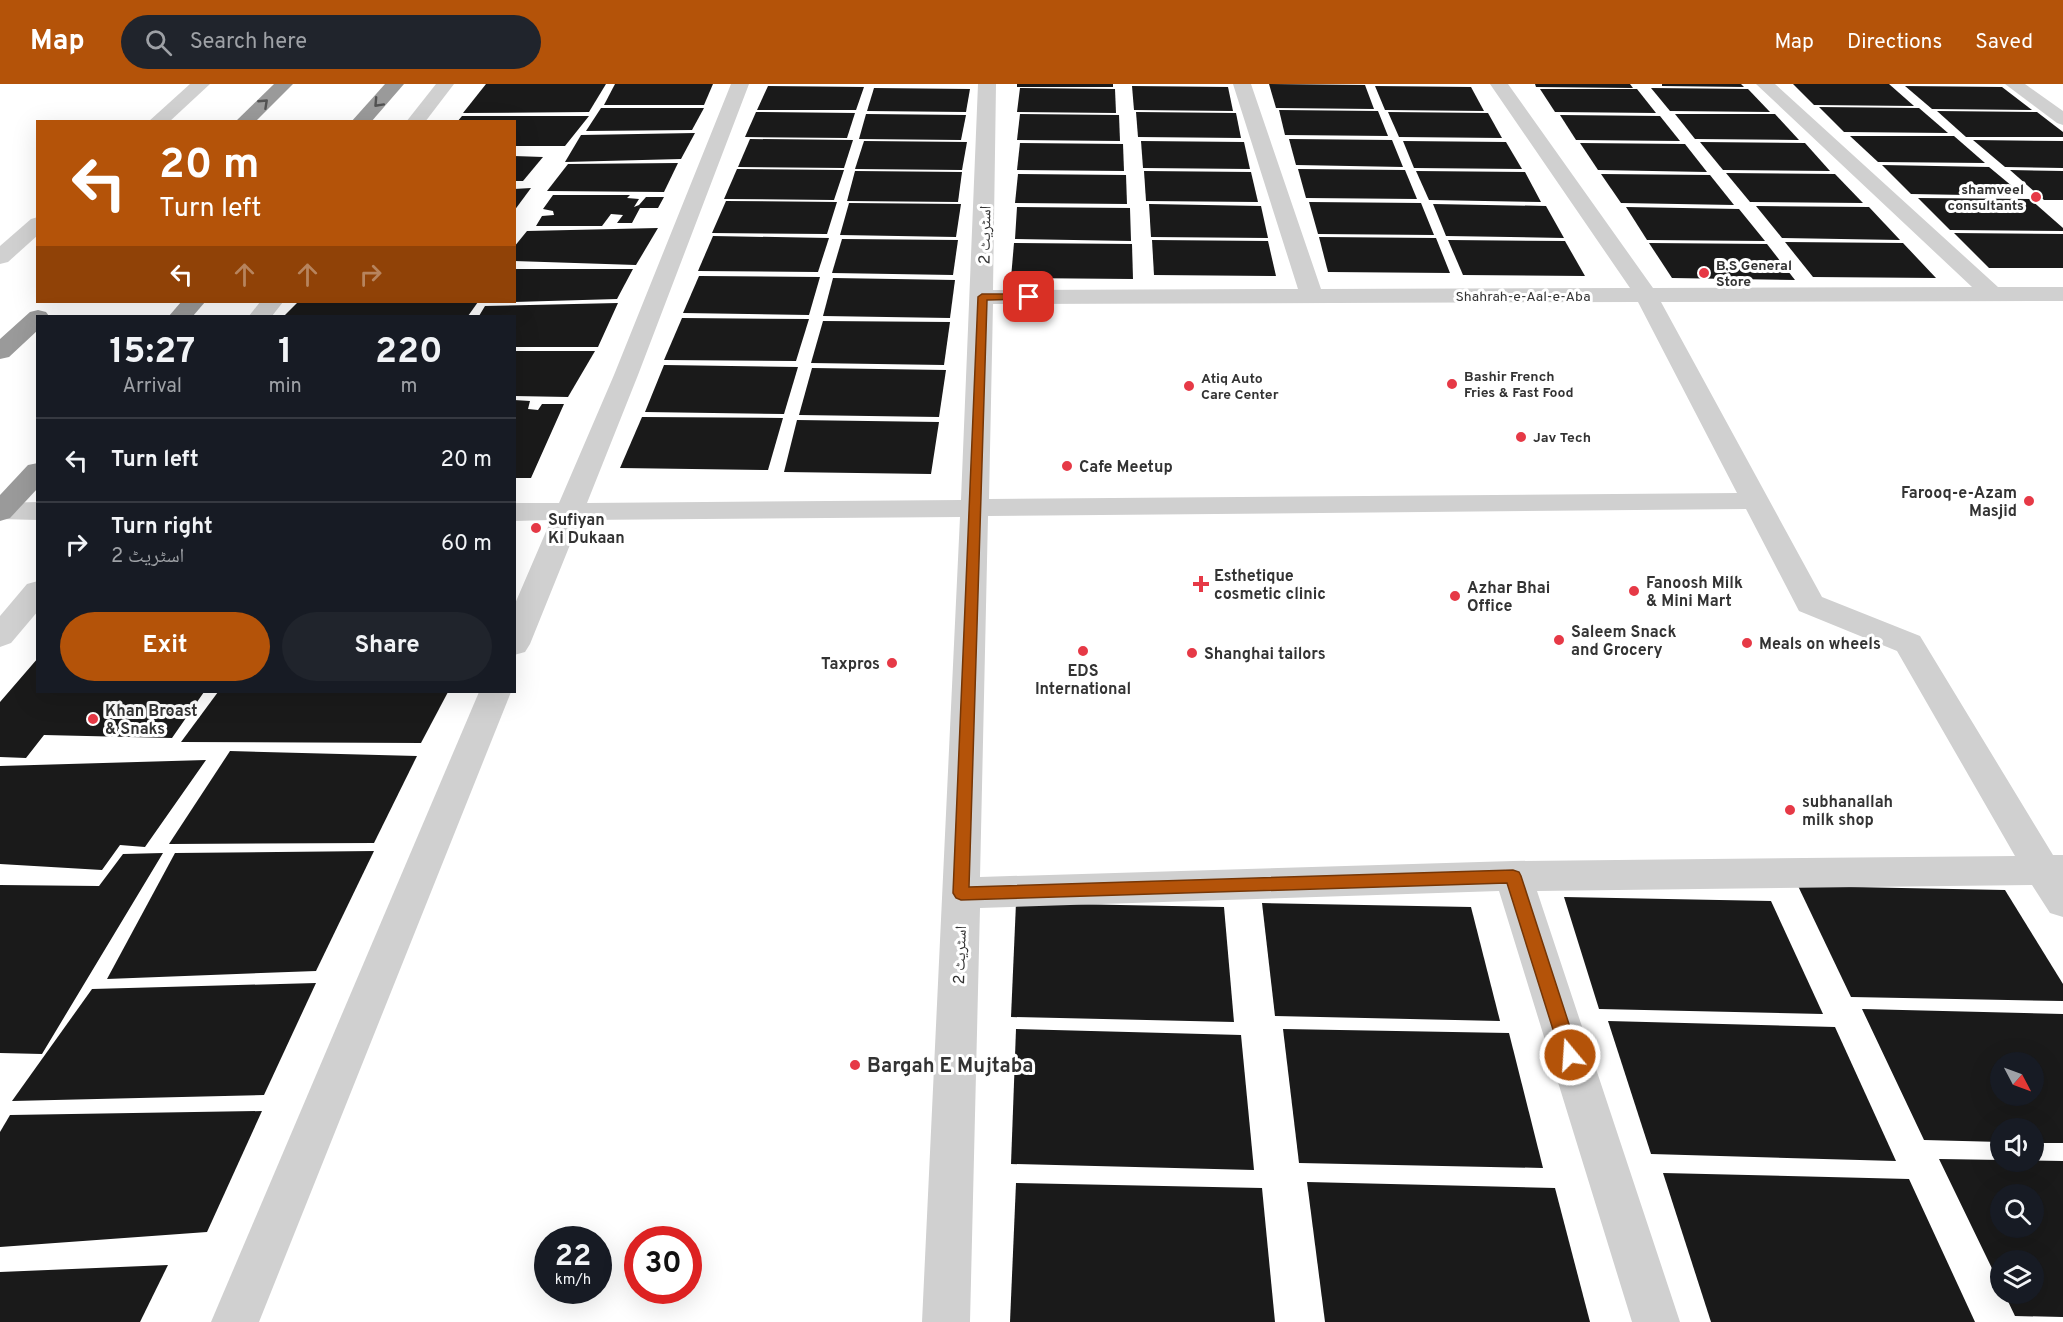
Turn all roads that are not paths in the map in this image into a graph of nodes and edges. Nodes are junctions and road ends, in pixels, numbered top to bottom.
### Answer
1 (201, 84) edge
2 (284, 84) edge
3 (395, 84) edge
4 (445, 84) edge
5 (740, 84) edge
6 (987, 84) edge
7 (1242, 84) edge
8 (1499, 84) edge
9 (1765, 84) edge
10 (2014, 84) edge
11 (2063, 119) edge
12 (159, 120) edge
13 (246, 120) edge
14 (362, 120) edge
15 (417, 120) edge
16 (36, 225) edge
17 (0, 257) edge
18 (1992, 294) junction
19 (2063, 294) edge
20 (1646, 295) junction
21 (1312, 296) junction
22 (982, 297) junction
23 (53, 303) edge
24 (193, 303) edge
25 (271, 303) edge
26 (40, 315) edge
27 (181, 315) edge
28 (261, 315) edge
29 (36, 319) edge
30 (0, 352) edge
31 (36, 473) edge
32 (1755, 501) junction
33 (975, 508) junction
34 (36, 511) edge
35 (0, 512) edge
36 (516, 512) edge
37 (569, 512) junction
38 (36, 593) edge
39 (0, 636) edge
40 (516, 639) edge
41 (495, 693) edge
42 (2052, 870) edge
43 (1513, 876) junction
44 (961, 893) junction
45 (2063, 903) edge
46 (235, 1322) edge
47 (946, 1322) edge
48 (1656, 1322) edge

1 - 12 street
13 -> 2 highway
3 -> 14 highway
4 - 15 street
5 - 37 street
6 - 22 street, اسٹریٹ 2
7 - 21 street
8 - 20 street
9 - 18 street
10 - 11 street
16 - 17 street
18 - 19 street, Shahrah-e-Aal-e-Aba
18 - 20 street, Shahrah-e-Aal-e-Aba
20 - 21 street, Shahrah-e-Aal-e-Aba
20 - 32 street
21 - 22 street, Shahrah-e-Aal-e-Aba
22 - 33 street, اسٹریٹ 2
23 - 26 highway
24 - 27 highway
25 - 28 street
29 - 30 highway
31 - 35 highway
32 - 33 street
32 - 42 street
33 - 37 street
33 - 44 street, اسٹریٹ 2
34 - 35 street
36 - 37 street
37 - 40 street
38 - 39 street
41 - 46 street
42 - 43 street
42 - 45 street
43 - 44 street
43 - 48 street
44 - 47 street, اسٹریٹ 2

